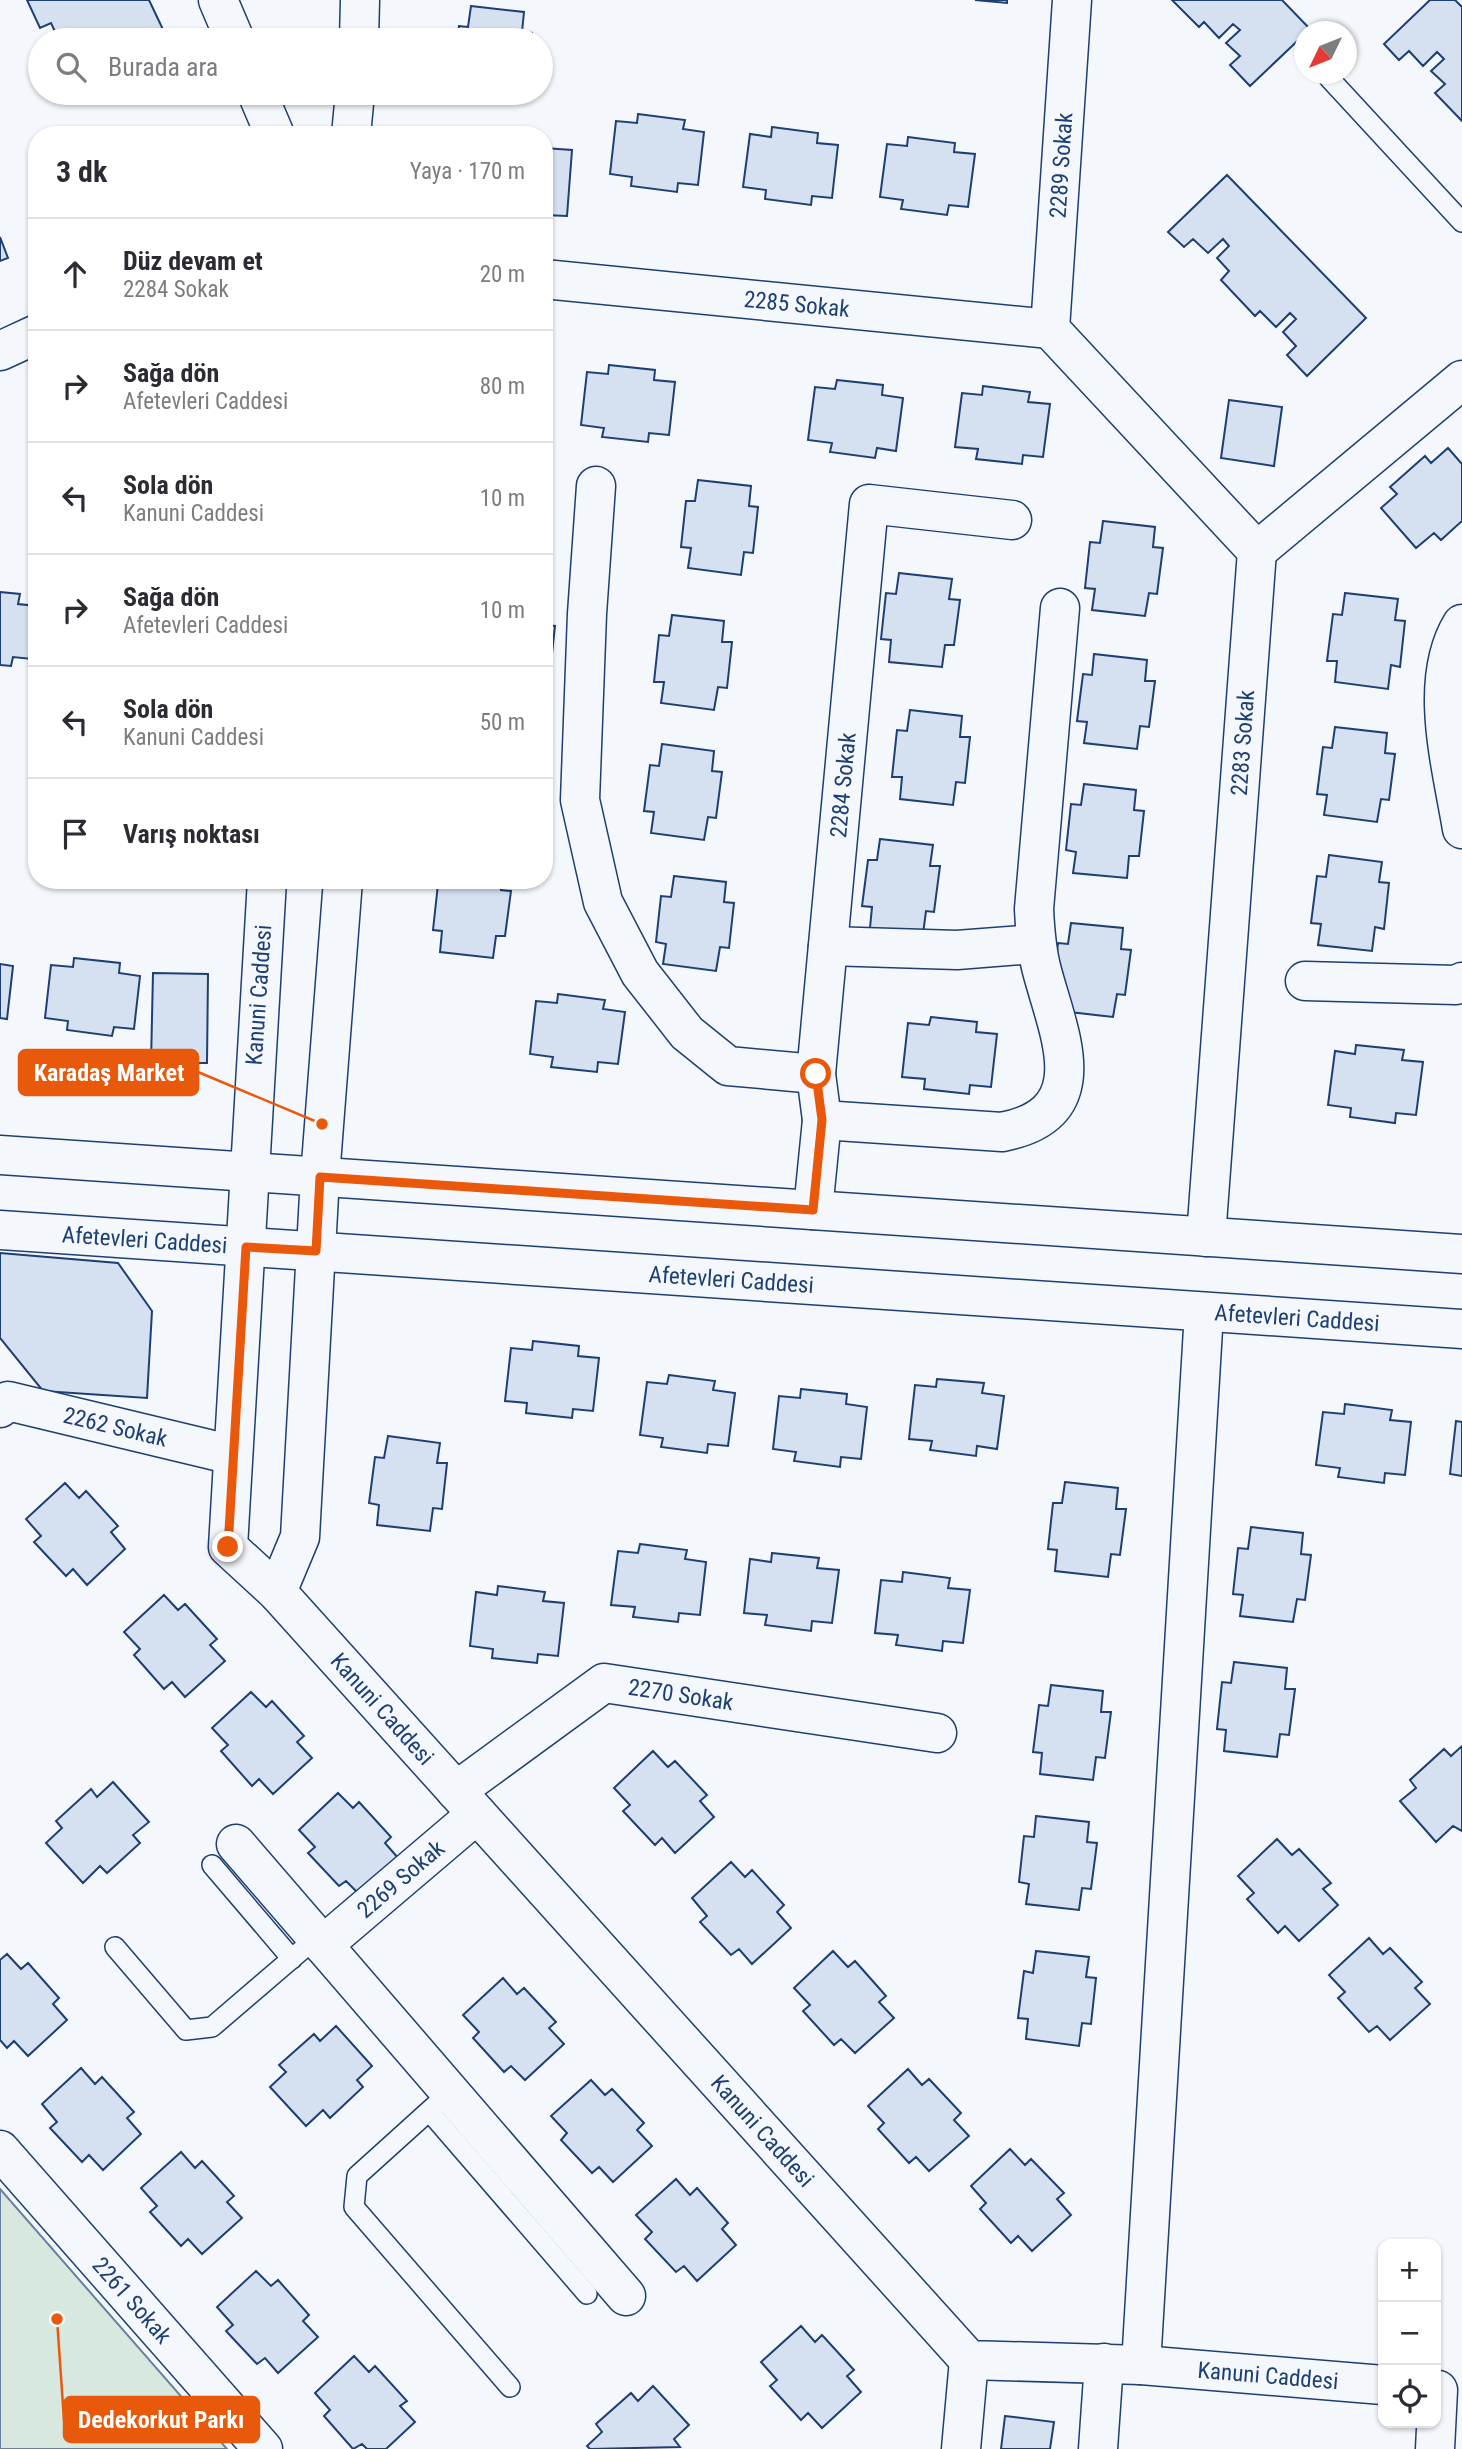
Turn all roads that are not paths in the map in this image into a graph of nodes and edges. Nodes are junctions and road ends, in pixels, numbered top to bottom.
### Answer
1 (218, 0) edge
2 (1072, 0) edge
3 (230, 28) edge
4 (1335, 84) edge
5 (262, 105) edge
6 (354, 105) edge
7 (271, 126) edge
8 (352, 126) edge
9 (1462, 222) edge
10 (553, 280) edge
11 (1050, 329) junction
12 (28, 338) edge
13 (0, 351) edge
14 (1462, 380) edge
15 (596, 486) dead end
16 (1012, 520) dead end
17 (1257, 551) junction
18 (1060, 608) dead end
19 (1462, 624) edge
20 (1462, 829) edge
21 (266, 889) edge
22 (342, 889) edge
23 (1035, 944) junction
24 (828, 946) junction
25 (1305, 981) dead end
26 (1462, 982) edge
27 (816, 1074) junction
28 (822, 1120) junction
29 (0, 1155) edge
30 (248, 1172) junction
31 (320, 1177) junction
32 (813, 1210) junction
33 (0, 1230) edge
34 (1206, 1237) junction
35 (246, 1247) junction
36 (316, 1251) junction
37 (1462, 1254) edge
38 (1204, 1312) junction
39 (1462, 1329) edge
40 (3, 1401) edge
41 (233, 1455) junction
42 (277, 1592) junction
43 (937, 1733) dead end
44 (467, 1802) junction
45 (224, 1854) dead end
46 (115, 1947) dead end
47 (311, 1947) junction
48 (439, 2101) junction
49 (0, 2150) edge
50 (587, 2294) dead end
51 (626, 2296) dead end
52 (969, 2360) junction
53 (1104, 2363) junction
54 (1141, 2365) junction
55 (1378, 2385) edge
56 (510, 2387) dead end
57 (1445, 2390) edge
58 (263, 2449) edge
59 (961, 2449) edge
60 (1098, 2449) edge
61 (1435, 2449) edge

1 - 3 street
2 - 11 street, 2289 Sokak
4 - 9 lane
5 - 7 street
6 - 8 street
10 - 11 street, 2285 Sokak
11 - 17 street
12 - 13 street
14 - 17 street
15 - 27 street
16 - 24 street, 2284 Sokak
17 - 34 street, 2283 Sokak
18 - 23 street
19 - 20 street
21 - 30 street, Kanuni Caddesi
22 - 31 street
23 - 24 street
23 - 28 street
24 - 27 street, 2284 Sokak
25 - 26 street
27 - 28 street, 2284 Sokak
28 - 32 street, 2284 Sokak
29 - 30 street
30 - 31 street
30 - 35 street, Kanuni Caddesi
31 - 32 street
31 - 36 street
32 - 34 street
33 - 35 street, Afetevleri Caddesi
34 - 37 street
35 - 36 street, Afetevleri Caddesi
35 - 41 street, Kanuni Caddesi
36 - 38 street, Afetevleri Caddesi
36 - 42 street
38 - 39 street, Afetevleri Caddesi
38 - 54 street
40 - 41 street, 2262 Sokak
41 - 42 street, Kanuni Caddesi
42 - 44 street, Kanuni Caddesi
43 - 44 street, 2270 Sokak
44 - 47 street, 2269 Sokak
44 - 52 street, Kanuni Caddesi
45 - 47 street
46 - 47 lane
47 - 48 street
48 - 50 lane
48 - 51 street
48 - 56 lane
49 - 58 street, 2261 Sokak
52 - 53 street, Kanuni Caddesi
52 - 59 street
53 - 54 street, Kanuni Caddesi
53 - 60 street
54 - 55 street, Kanuni Caddesi
57 - 61 street

